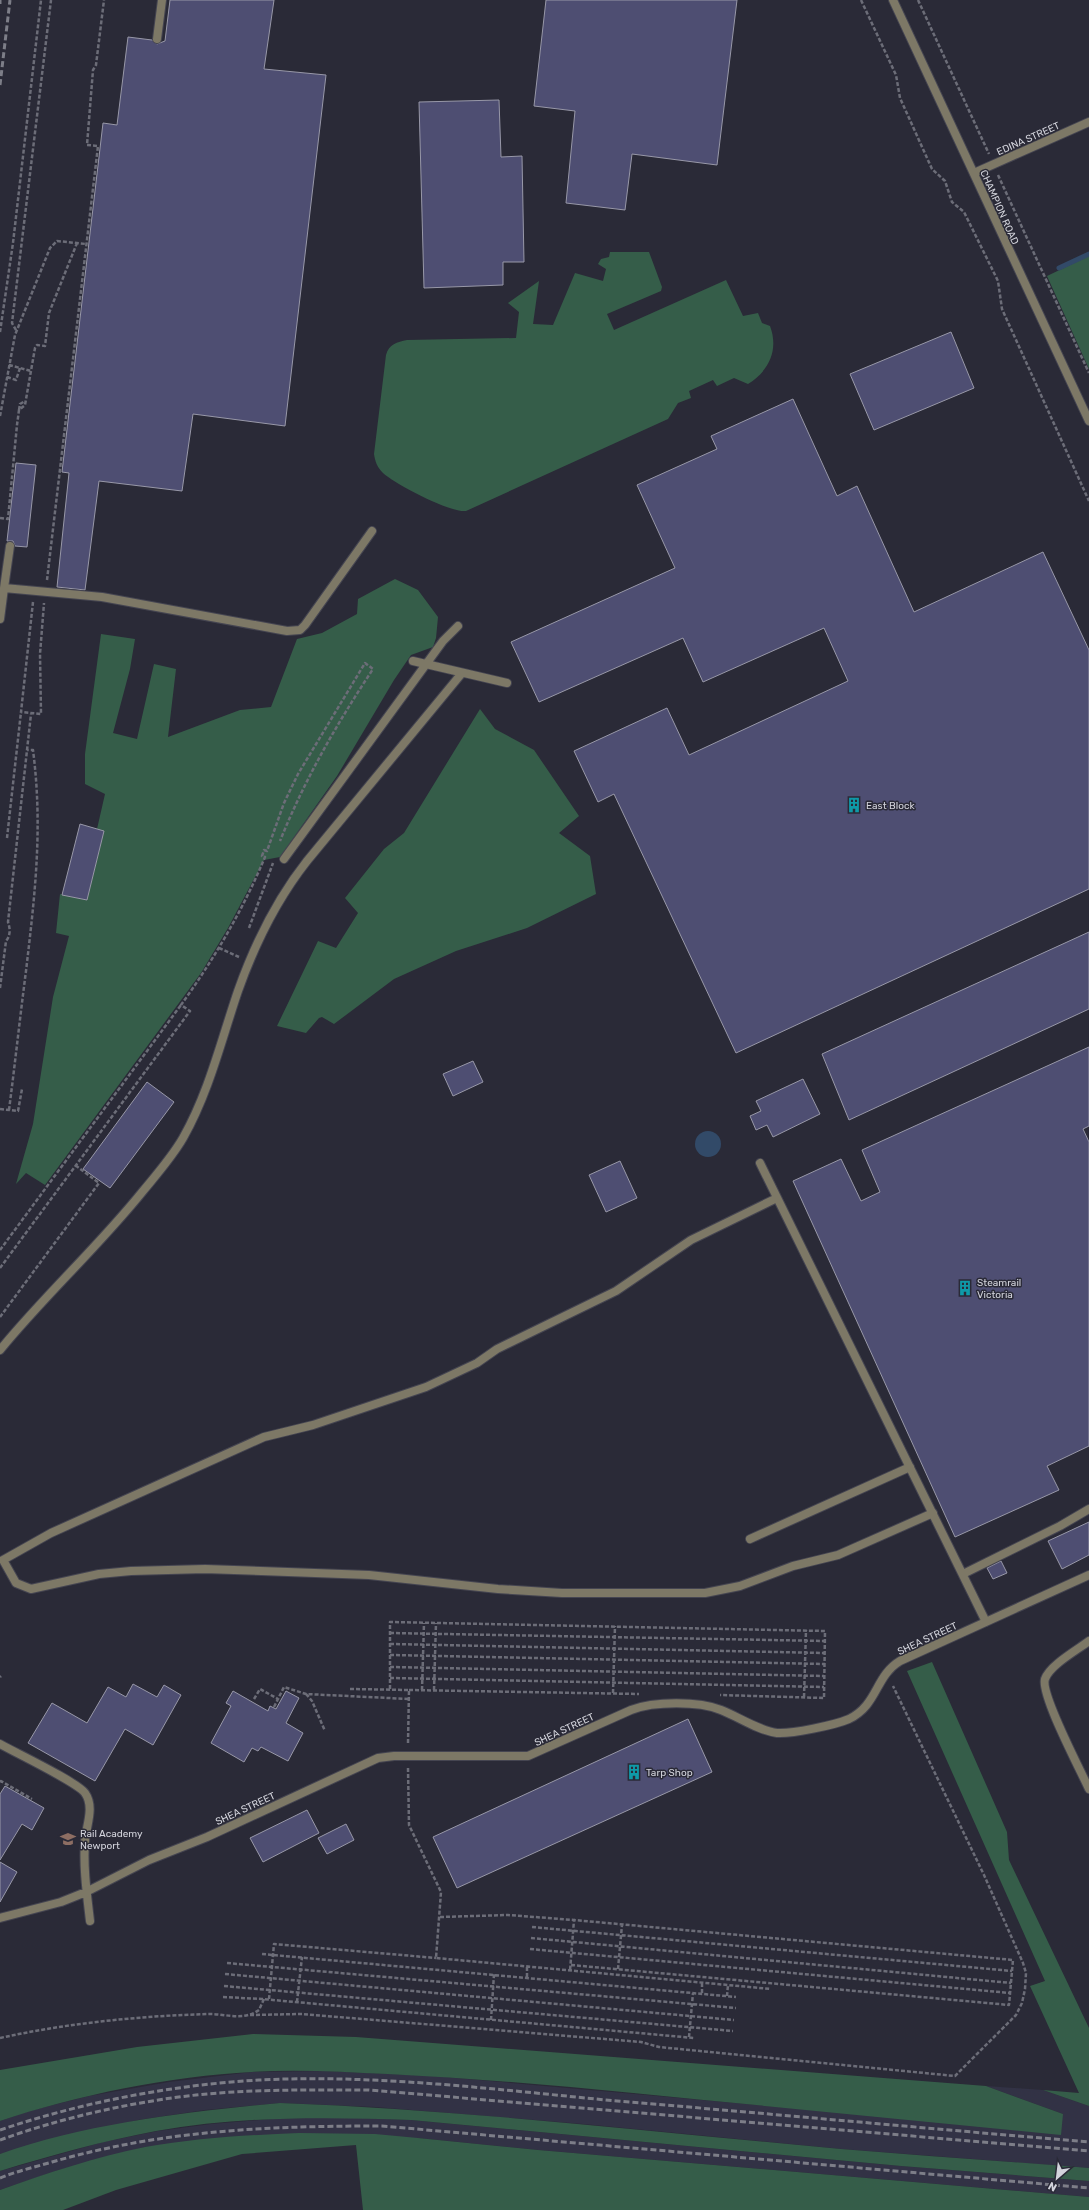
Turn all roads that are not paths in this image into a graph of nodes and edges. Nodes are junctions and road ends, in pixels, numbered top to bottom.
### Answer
1 (162, 0) edge
2 (893, 0) edge
3 (157, 39) dead end
4 (1089, 122) edge
5 (974, 173) junction
6 (1089, 421) edge
7 (372, 531) dead end
8 (10, 546) dead end
9 (4, 588) junction
10 (0, 619) edge
11 (458, 626) dead end
12 (413, 661) dead end
13 (426, 665) junction
14 (462, 673) junction
15 (507, 683) dead end
16 (284, 859) dead end
17 (760, 1163) dead end
18 (777, 1198) junction
19 (0, 1350) edge
20 (910, 1467) junction
21 (1089, 1509) edge
22 (933, 1513) junction
23 (750, 1539) dead end
24 (1, 1561) edge
25 (963, 1574) junction
26 (1089, 1575) edge
27 (986, 1622) junction
28 (1089, 1641) edge
29 (0, 1744) edge
30 (1089, 1789) edge
31 (86, 1892) junction
32 (0, 1918) edge
33 (90, 1921) dead end

1 - 3 street
2 - 5 street, CHAMPION ROAD
4 - 5 street, EDINA STREET
5 - 6 street, CHAMPION ROAD
7 - 9 street
8 - 9 street
9 - 10 street
11 - 13 street
12 - 13 street
13 - 14 street
13 - 16 street
14 - 15 street
14 - 19 street
17 - 18 street
18 - 20 street
18 - 24 street
20 - 22 street
20 - 23 street
21 - 25 street
22 - 24 street
22 - 25 street
25 - 27 street
26 - 27 street, SHEA STREET
27 - 31 street, SHEA STREET
28 - 30 street
29 - 31 street
31 - 32 street, SHEA STREET
31 - 33 street

